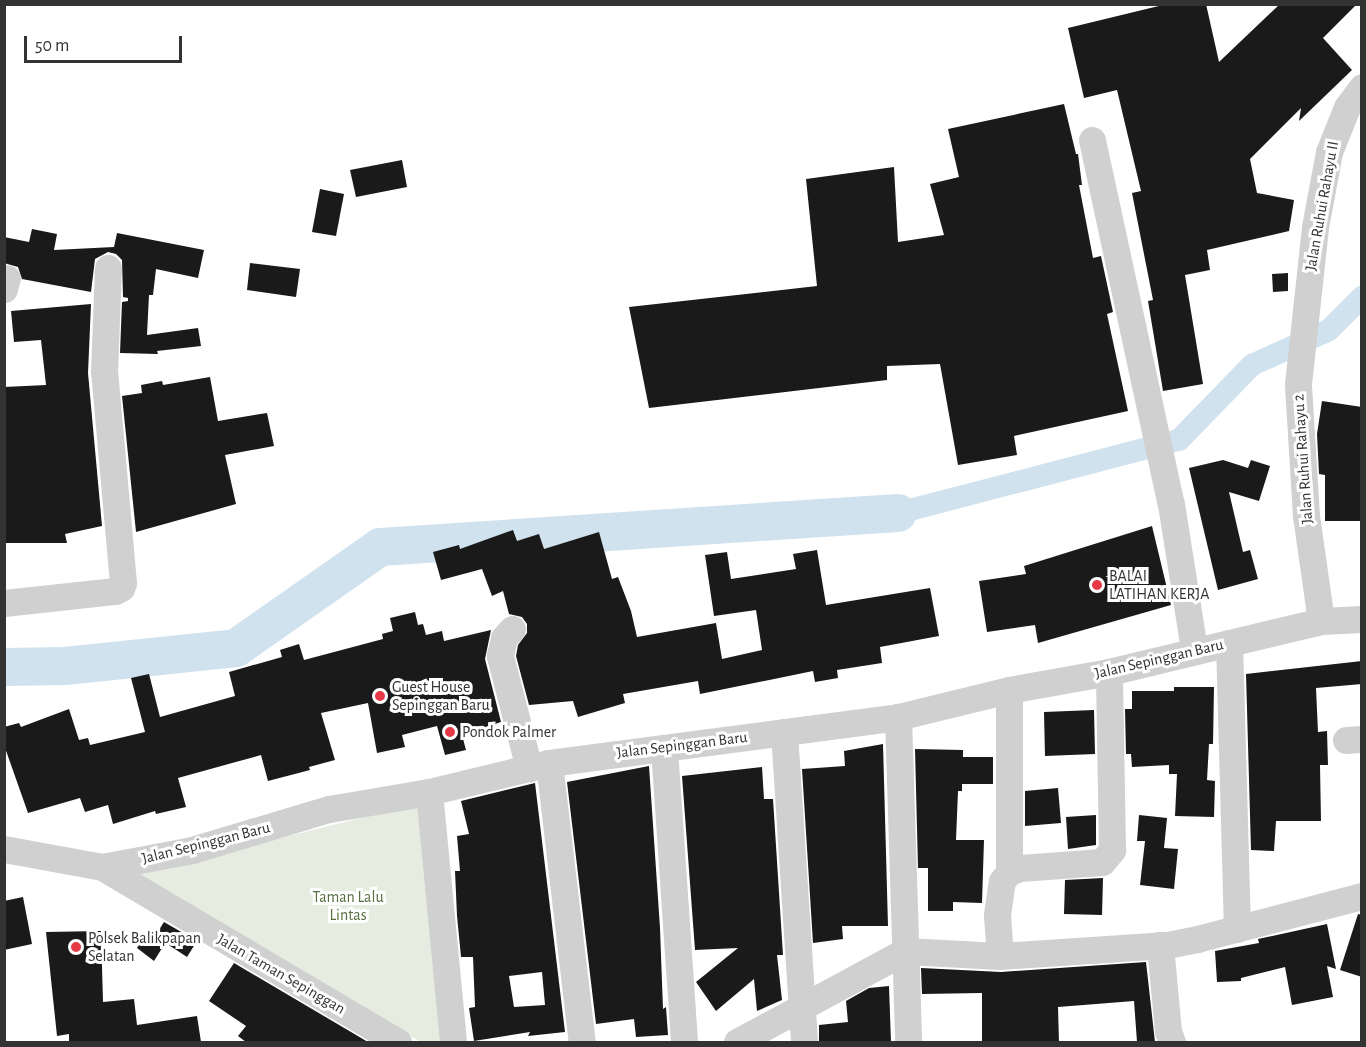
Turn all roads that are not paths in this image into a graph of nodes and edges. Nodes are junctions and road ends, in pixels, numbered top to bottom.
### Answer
1 (1362, 87) edge
2 (1092, 140) dead end
3 (108, 268) dead end
4 (1306, 296) joint
5 (4, 603) edge
6 (1362, 619) edge
7 (1321, 621) junction
8 (512, 629) dead end
9 (1229, 643) junction
10 (1194, 650) junction
11 (1109, 672) junction
12 (1009, 690) junction
13 (898, 717) junction
14 (784, 732) junction
15 (664, 748) junction
16 (539, 765) junction
17 (429, 792) junction
18 (4, 849) edge
19 (102, 867) junction
20 (1009, 872) junction
21 (1362, 896) edge
22 (1237, 929) junction
23 (1160, 945) junction
24 (905, 951) junction
25 (1000, 956) junction
26 (803, 1007) junction
27 (398, 1042) edge
28 (453, 1042) edge
29 (582, 1042) edge
30 (684, 1042) edge
31 (737, 1042) edge
32 (804, 1042) edge
33 (908, 1042) edge
34 (1172, 1042) edge

1 - 4 street, Jalan Ruhui Rahayu II
2 - 10 street
3 - 5 street
4 - 7 street, Jalan Ruhui Rahayu 2
6 - 7 street, Jalan Sepinggan Baru
7 - 9 street, Jalan Sepinggan Baru
8 - 16 street
9 - 10 street, Jalan Sepinggan Baru
9 - 22 street
10 - 11 street, Jalan Sepinggan Baru
11 - 12 street, Jalan Sepinggan Baru
11 - 20 street
12 - 13 street, Jalan Sepinggan Baru
12 - 20 street
13 - 14 street, Jalan Sepinggan Baru
13 - 24 street
14 - 15 street, Jalan Sepinggan Baru
14 - 26 street
15 - 16 street, Jalan Sepinggan Baru
15 - 30 street
16 - 17 street, Jalan Sepinggan Baru
16 - 29 street
17 - 19 street, Jalan Sepinggan Baru
17 - 28 street
18 - 19 street, Jalan Sepinggan Baru
19 - 27 street, Jalan Taman Sepinggan
20 - 25 street
21 - 22 street
22 - 23 street
23 - 25 street
23 - 34 street
24 - 25 street
24 - 26 street
24 - 33 street
26 - 31 street
26 - 32 street

